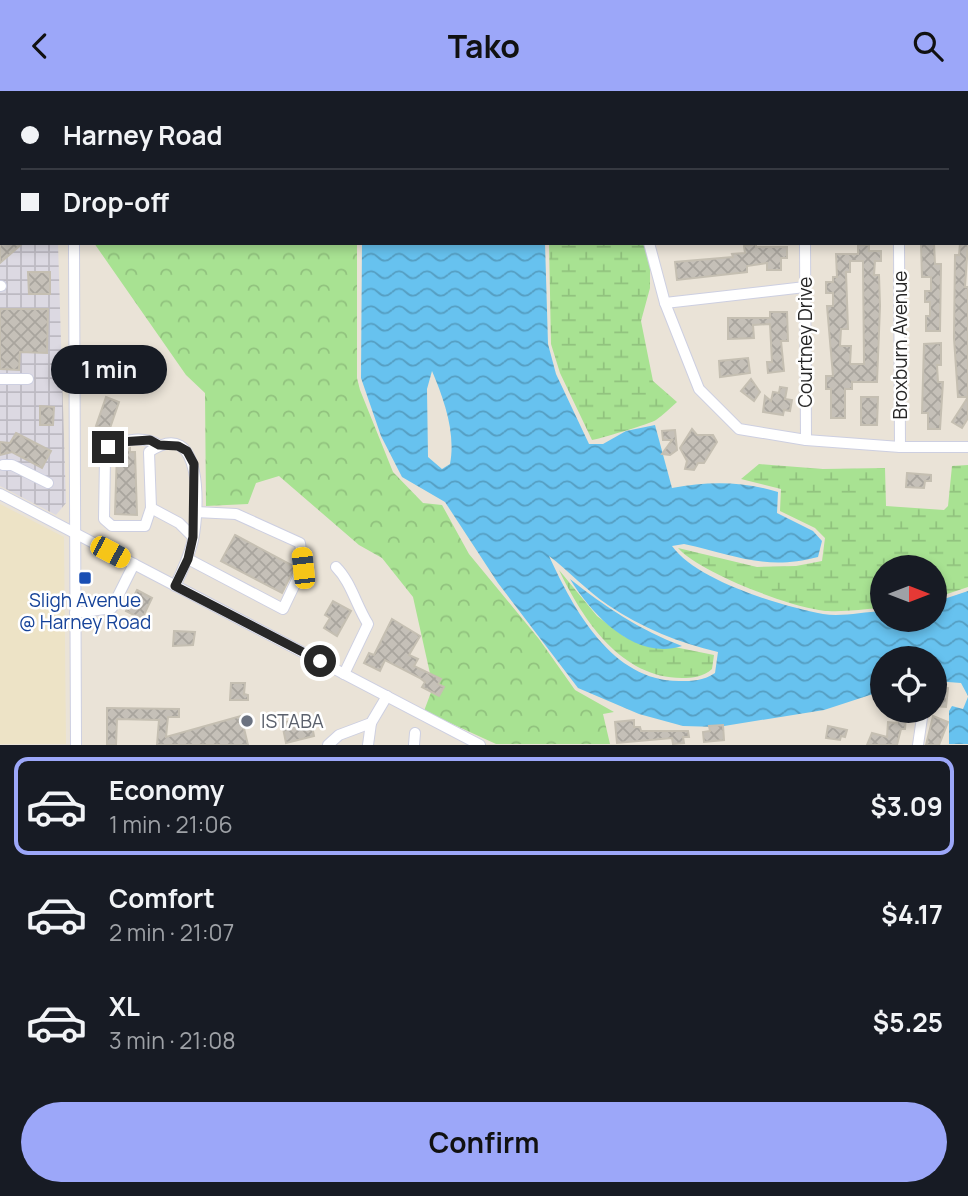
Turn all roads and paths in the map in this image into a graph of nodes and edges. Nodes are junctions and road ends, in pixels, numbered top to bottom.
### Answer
1 (74, 245) edge
2 (650, 245) edge
3 (805, 245) edge
4 (899, 245) edge
5 (805, 286) junction
6 (665, 303) junction
7 (0, 379) edge
8 (28, 379) dead end
9 (806, 440) junction
10 (159, 445) junction
11 (900, 447) junction
12 (968, 447) edge
13 (1, 468) edge
14 (48, 483) dead end
15 (0, 494) edge
16 (151, 508) junction
17 (196, 513) junction
18 (75, 533) junction
19 (193, 537) junction
20 (188, 559) junction
21 (134, 564) junction
22 (336, 567) dead end
23 (175, 586) junction
24 (75, 613) junction
25 (344, 674) junction
26 (387, 696) junction
27 (371, 723) junction
28 (921, 723) edge
29 (76, 744) edge
30 (328, 744) edge
31 (368, 744) edge
32 (480, 744) edge
33 (918, 744) edge

1 - 18 street
2 - 6 street
3 - 5 street, Courtney Drive
4 - 11 street, Broxburn Avenue
5 - 6 street
5 - 9 street, Courtney Drive
6 - 9 street
7 - 8 street
9 - 11 street
10 - 16 street
10 - 16 street
10 - 17 street
11 - 12 street
13 - 14 street
15 - 18 street
16 - 19 street
17 - 19 street
17 - 20 street
18 - 21 street
18 - 24 street
19 - 20 street
20 - 23 street
21 - 23 street
21 - 24 street
22 - 25 street
23 - 25 street
24 - 29 street
25 - 26 street
26 - 27 street
26 - 32 street
27 - 30 street
27 - 31 street
28 - 33 street

